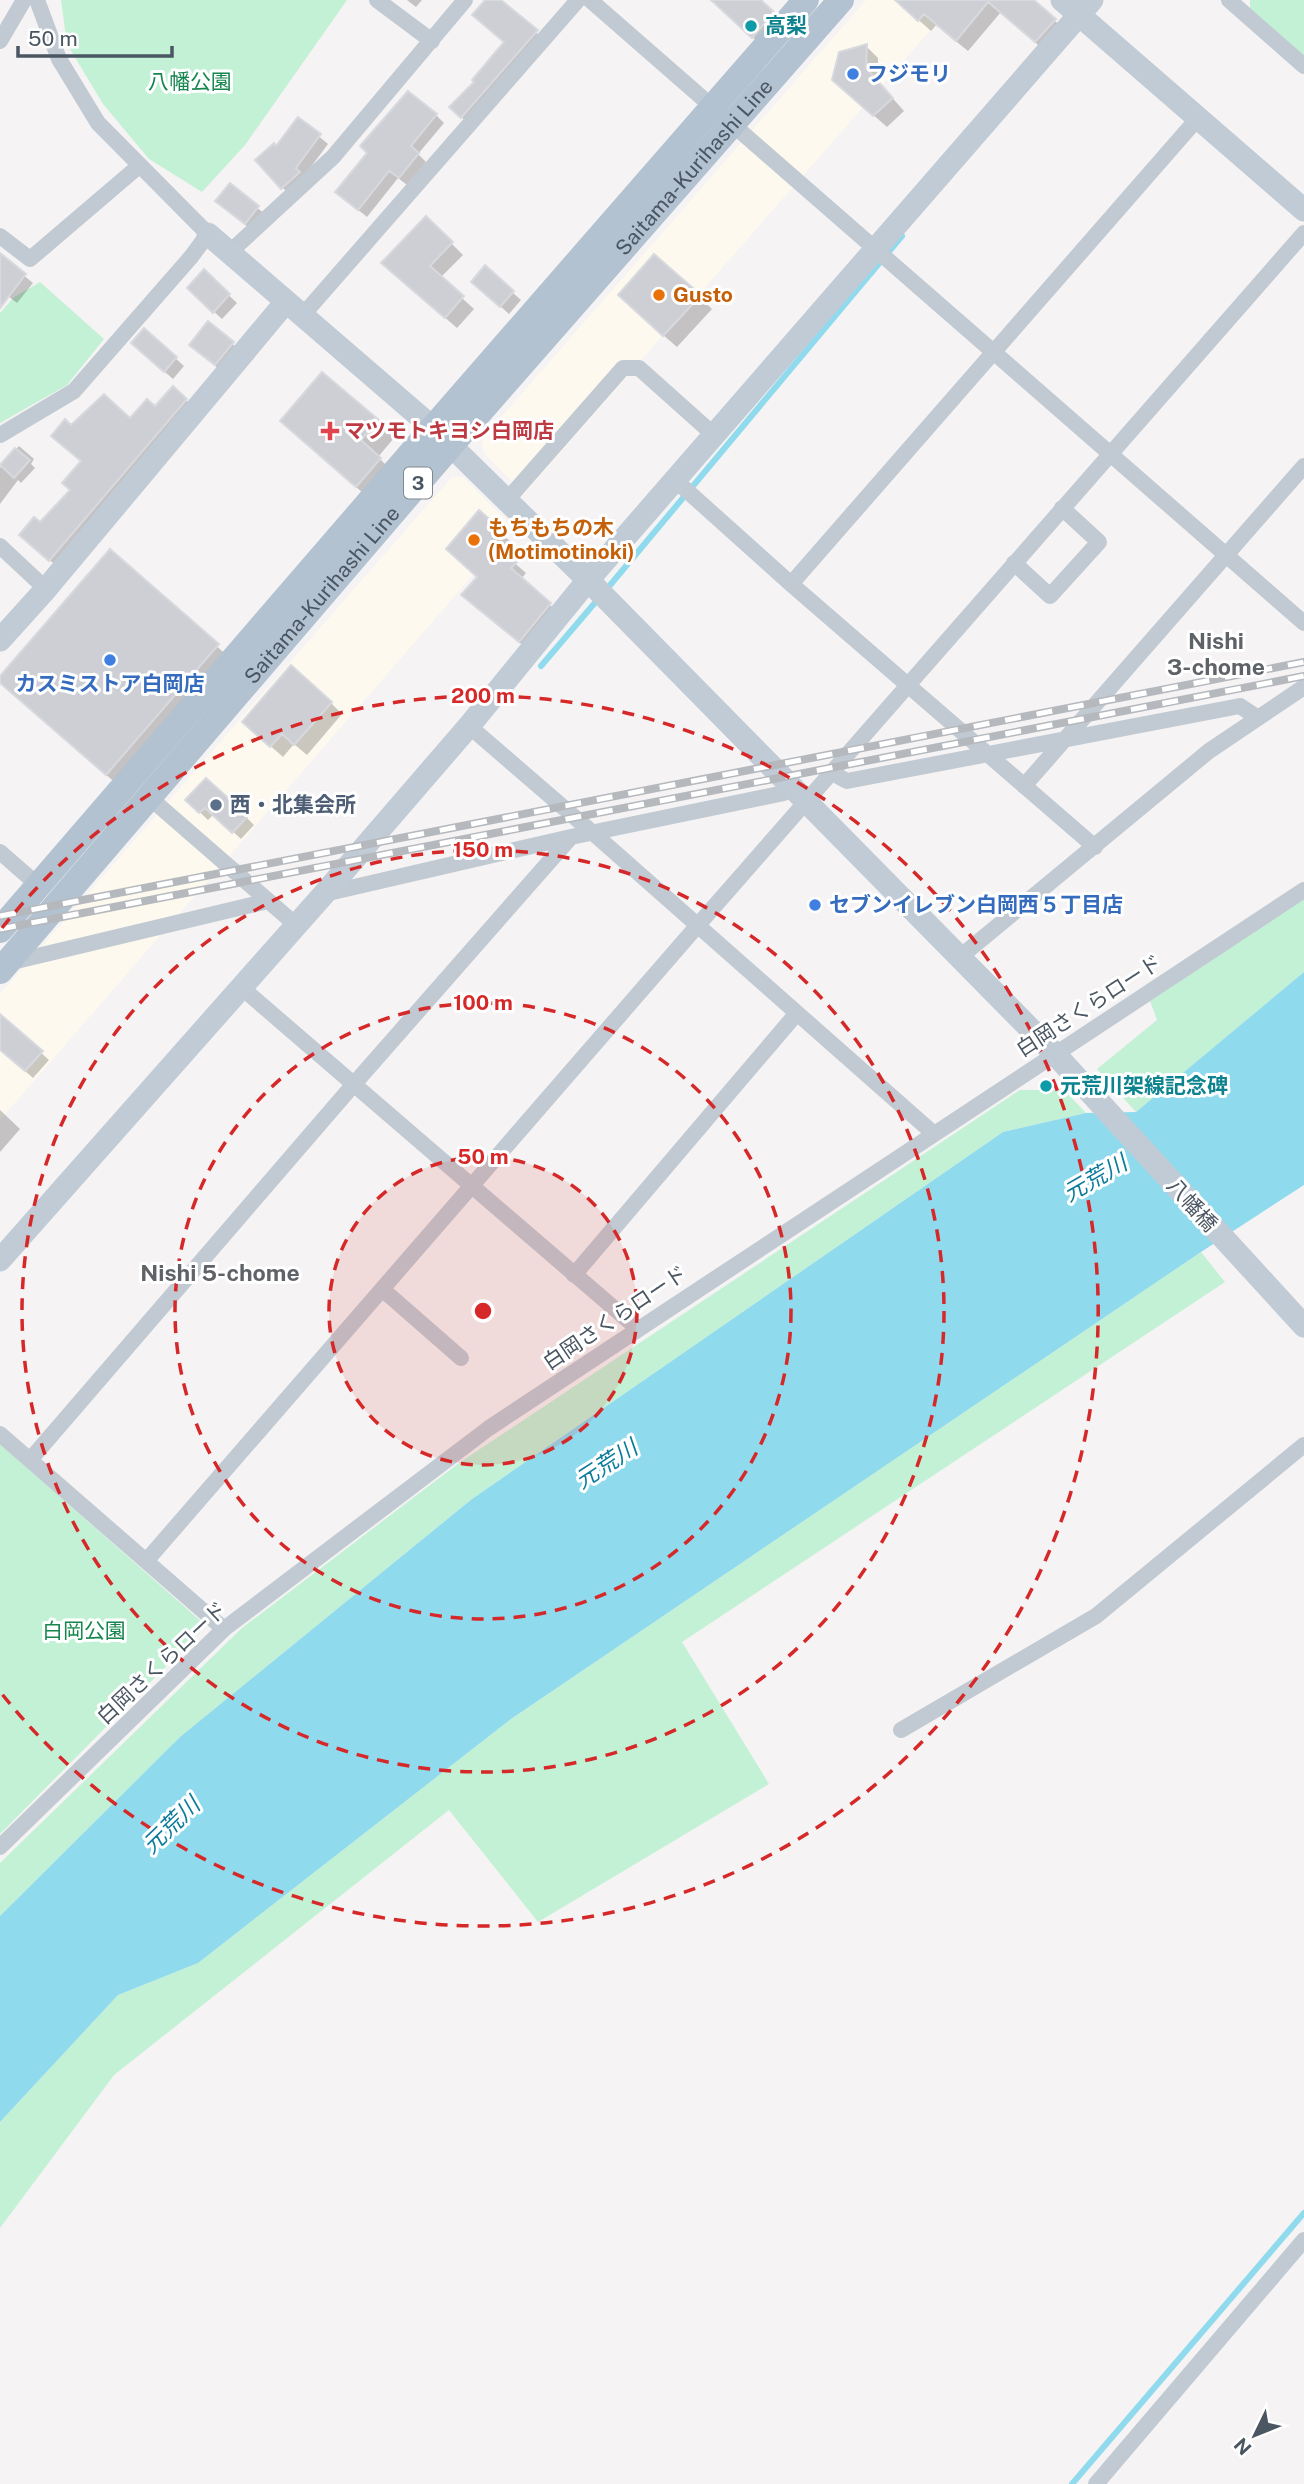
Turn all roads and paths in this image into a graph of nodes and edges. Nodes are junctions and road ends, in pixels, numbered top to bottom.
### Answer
1 (377, 0) edge
2 (465, 0) edge
3 (578, 0) edge
4 (590, 0) edge
5 (806, 0) edge
6 (841, 0) edge
7 (35, 1) edge
8 (1234, 2) edge
9 (1078, 5) edge
10 (0, 41) edge
11 (432, 41) junction
12 (1304, 66) edge
13 (723, 115) junction
14 (1198, 118) junction
15 (139, 166) junction
16 (1304, 211) edge
17 (1304, 233) edge
18 (208, 234) junction
19 (0, 236) edge
20 (876, 248) junction
21 (230, 252) junction
22 (293, 309) junction
23 (994, 352) junction
24 (0, 435) edge
25 (714, 435) junction
26 (442, 437) junction
27 (1111, 453) junction
28 (1304, 466) edge
29 (675, 480) junction
30 (507, 500) junction
31 (1062, 508) junction
32 (0, 546) edge
33 (1227, 555) junction
34 (1014, 563) junction
35 (588, 580) junction
36 (791, 584) junction
37 (46, 589) junction
38 (1304, 623) edge
39 (0, 640) edge
40 (908, 685) junction
41 (1304, 687) edge
42 (1258, 718) junction
43 (469, 726) junction
44 (1066, 739) junction
45 (988, 754) junction
46 (832, 773) junction
47 (1024, 786) junction
48 (798, 794) junction
49 (150, 798) junction
50 (593, 833) junction
51 (571, 837) junction
52 (1095, 847) junction
53 (0, 852) edge
54 (39, 886) junction
55 (1304, 890) edge
56 (324, 894) junction
57 (268, 901) junction
58 (296, 925) junction
59 (698, 925) junction
60 (0, 930) edge
61 (960, 957) junction
62 (4, 967) edge
63 (242, 988) junction
64 (797, 1013) junction
65 (1055, 1054) junction
66 (354, 1084) junction
67 (933, 1133) junction
68 (470, 1186) junction
69 (0, 1260) edge
70 (574, 1275) junction
71 (382, 1289) junction
72 (1304, 1326) edge
73 (637, 1328) junction
74 (461, 1358) dead end
75 (0, 1434) edge
76 (1304, 1445) edge
77 (30, 1460) junction
78 (147, 1560) junction
79 (224, 1629) junction
80 (901, 1730) dead end
81 (0, 1847) edge
82 (1304, 2240) edge
83 (1096, 2484) edge

1 - 11 street
2 - 11 street
3 - 22 street
4 - 13 street
5 - 13 main road, Saitama-Kurihashi Line / 3
6 - 13 main road, Saitama-Kurihashi Line / 3
7 - 10 street
7 - 15 street
8 - 12 street
9 - 14 street
9 - 20 street
11 - 21 street
13 - 20 street
13 - 26 main road, Saitama-Kurihashi Line / 3
14 - 16 street
14 - 23 street
15 - 18 street
15 - 19 street
17 - 27 street
18 - 21 street, 八幡橋
18 - 24 street
20 - 23 street
20 - 25 street
21 - 22 street, 八幡橋
22 - 26 street, 八幡橋
22 - 37 street
23 - 27 street
23 - 36 street
25 - 29 street
25 - 30 street
26 - 30 street, 八幡橋
26 - 49 main road, Saitama-Kurihashi Line / 3
26 - 54 main road, Saitama-Kurihashi Line / 3
27 - 31 street
27 - 33 street
28 - 33 street
29 - 35 street
29 - 36 street
30 - 35 street, 八幡橋
31 - 34 street
31 - 34 street
32 - 37 street
33 - 38 street
33 - 44 street
34 - 40 street
35 - 43 street
35 - 48 street, 八幡橋
36 - 40 street
37 - 39 street
40 - 45 street
40 - 46 street
41 - 42 street
42 - 44 street
42 - 52 street
43 - 50 street
43 - 56 street
44 - 45 street
44 - 47 street
45 - 46 street
45 - 47 street
46 - 48 street
47 - 52 street
48 - 50 street
48 - 59 street
48 - 61 street, 八幡橋
49 - 57 street
49 - 62 main road, Saitama-Kurihashi Line / 3
50 - 51 street
50 - 59 street
51 - 56 street
51 - 66 street
52 - 61 street
53 - 54 street
54 - 60 main road, Saitama-Kurihashi Line / 3
55 - 65 street, 白岡さくらロード
56 - 58 street
57 - 58 street
57 - 62 street
58 - 63 street
59 - 64 street
59 - 68 street
61 - 65 street, 八幡橋
63 - 66 street
63 - 69 street
64 - 67 street
64 - 70 street
65 - 67 street, 白岡さくらロード
65 - 72 street, 八幡橋
66 - 68 street
66 - 77 street
67 - 73 street, 白岡さくらロード
68 - 70 street
68 - 71 street
70 - 73 street
71 - 74 street
71 - 78 street
73 - 79 street, 白岡さくらロード
75 - 77 street
76 - 80 street
77 - 78 street
78 - 79 street
79 - 81 street, 白岡さくらロード
82 - 83 street

